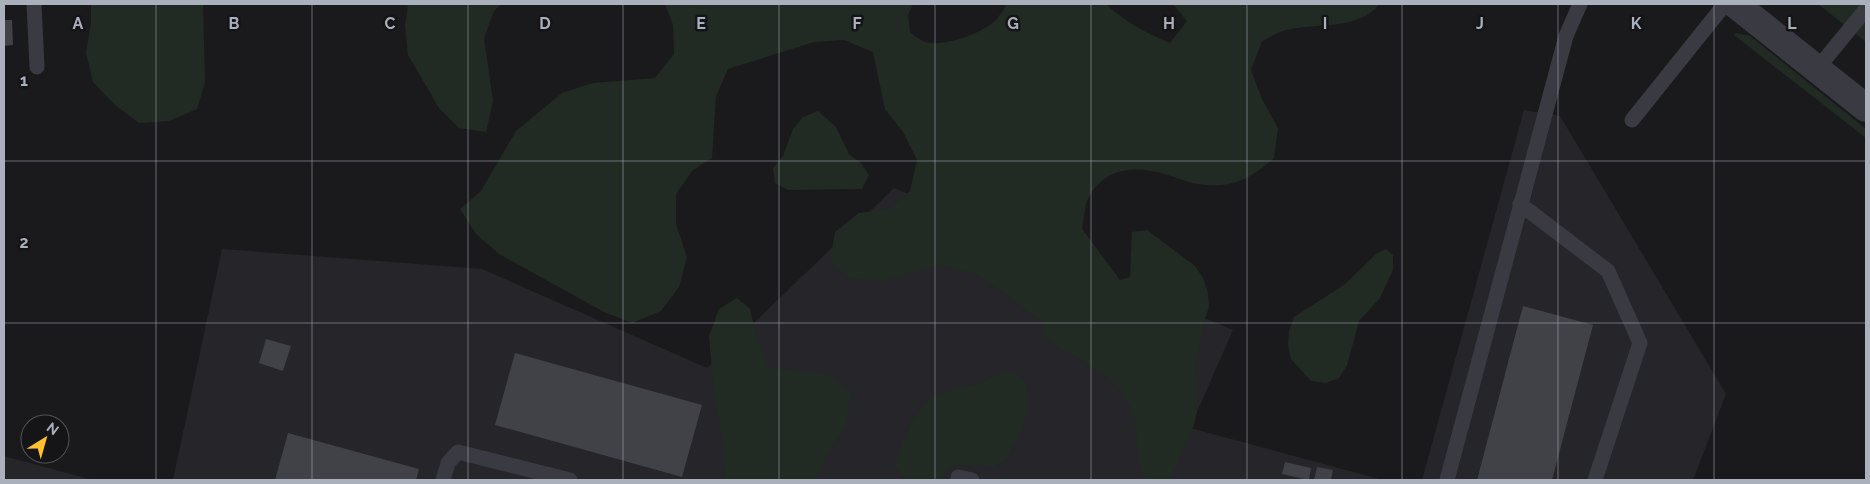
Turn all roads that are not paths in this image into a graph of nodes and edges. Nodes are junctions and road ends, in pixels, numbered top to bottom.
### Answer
1 (34, 4) edge
2 (1580, 4) edge
3 (1726, 4) edge
4 (1735, 4) edge
5 (1866, 9) edge
6 (37, 67) dead end
7 (1816, 69) junction
8 (1866, 108) edge
9 (1632, 120) dead end
10 (1520, 204) junction
11 (443, 480) edge
12 (570, 480) edge
13 (958, 480) edge
14 (972, 480) edge
15 (1447, 480) edge
16 (1595, 480) edge

1 - 6 lane
2 - 10 lane
3 - 9 lane
4 - 7 street
5 - 7 lane
7 - 8 street
10 - 15 lane
10 - 16 lane
11 - 12 lane
13 - 14 lane

